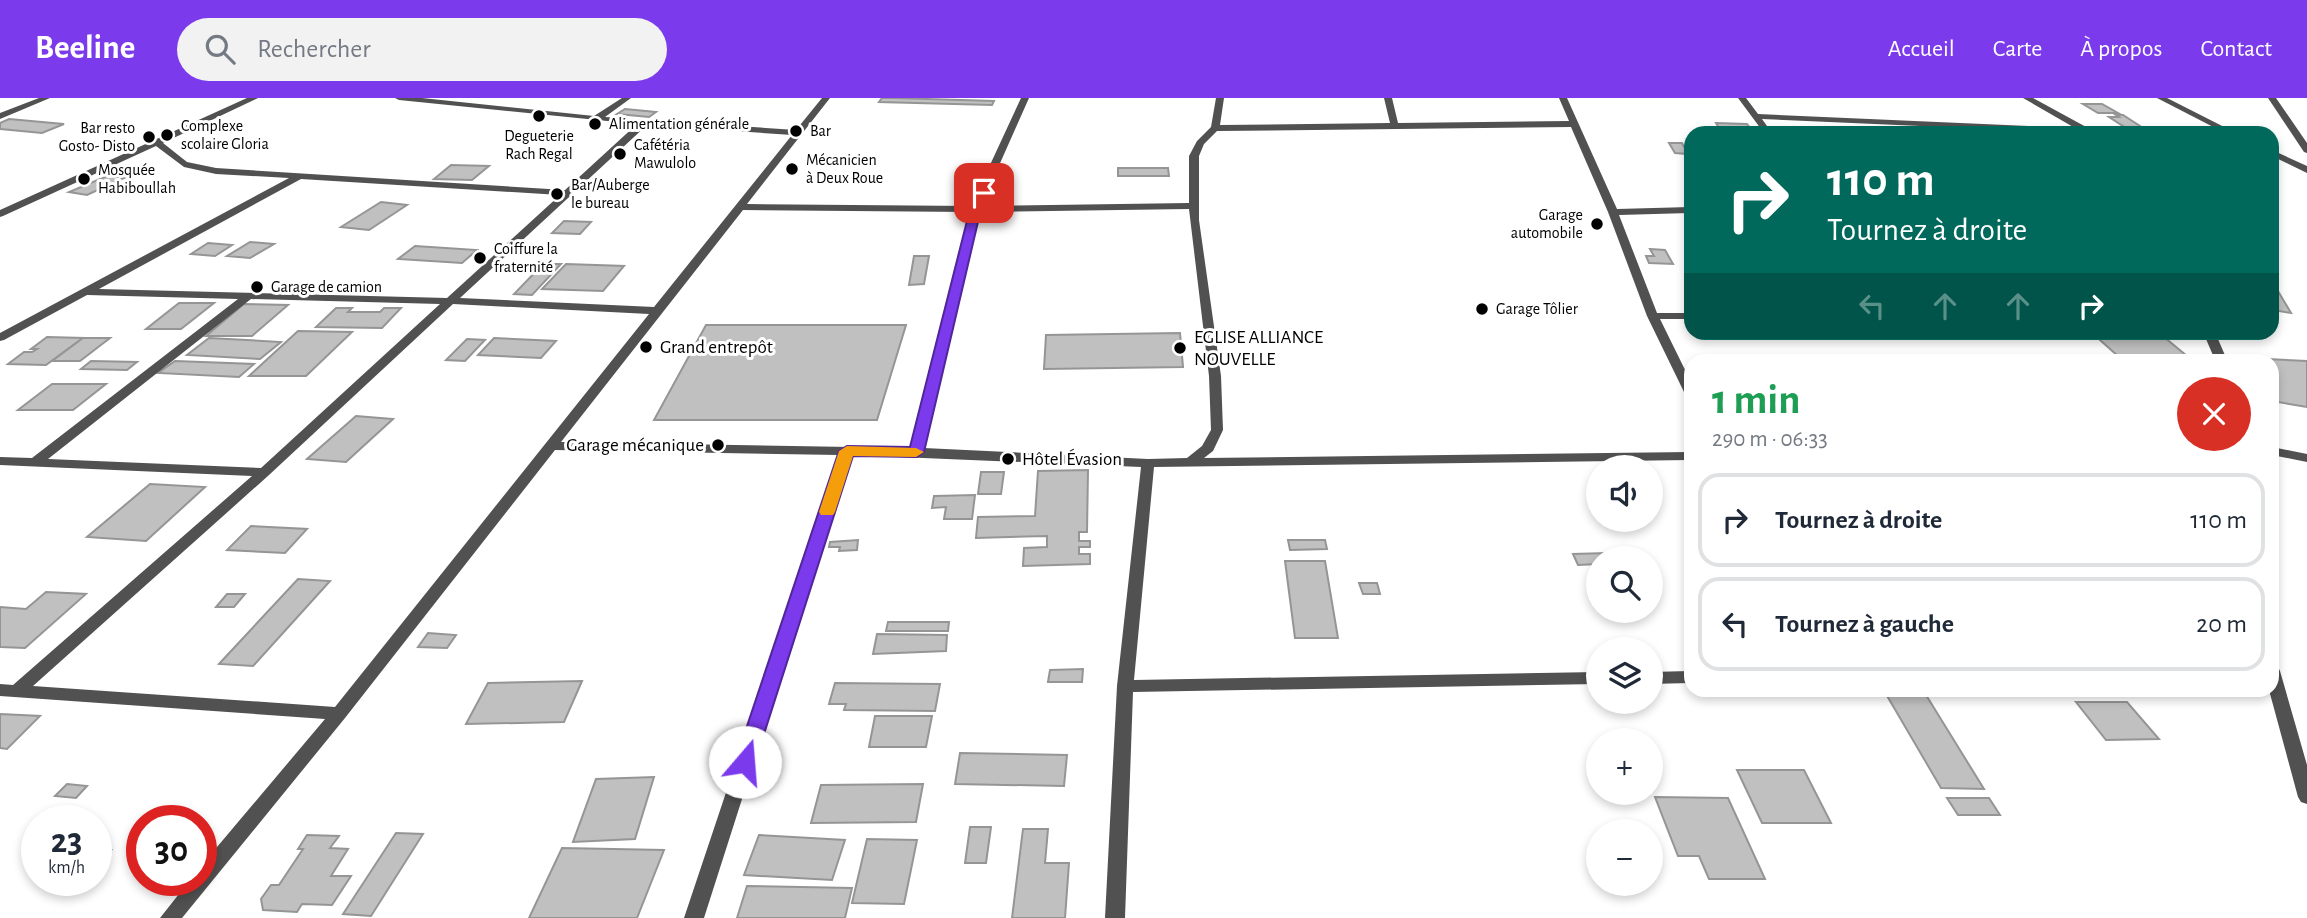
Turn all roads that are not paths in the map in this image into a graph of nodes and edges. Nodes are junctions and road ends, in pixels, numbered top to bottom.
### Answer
1 (46, 98) edge
2 (254, 98) edge
3 (399, 98) edge
4 (626, 98) edge
5 (826, 98) edge
6 (1026, 98) edge
7 (1220, 98) edge
8 (1388, 98) edge
9 (1563, 98) edge
10 (1742, 98) edge
11 (2027, 98) edge
12 (2161, 98) edge
13 (2272, 98) edge
14 (444, 100) edge
15 (0, 116) edge
16 (1756, 116) junction
17 (596, 120) junction
18 (644, 123) junction
19 (1394, 124) junction
20 (1573, 124) junction
21 (1763, 126) edge
22 (1965, 126) edge
23 (2080, 126) edge
24 (2218, 126) edge
25 (1215, 128) junction
26 (797, 133) junction
27 (157, 142) junction
28 (2307, 150) edge
29 (2279, 156) edge
30 (2307, 170) edge
31 (300, 176) junction
32 (567, 193) junction
33 (740, 206) junction
34 (1194, 206) junction
35 (975, 209) junction
36 (1684, 210) edge
37 (1614, 212) junction
38 (0, 214) edge
39 (87, 292) junction
40 (250, 295) junction
41 (451, 301) junction
42 (658, 311) junction
43 (1653, 316) junction
44 (1684, 316) edge
45 (0, 338) edge
46 (1684, 380) edge
47 (549, 446) junction
48 (847, 451) junction
49 (917, 452) junction
50 (2279, 452) edge
51 (1684, 456) edge
52 (2307, 458) edge
53 (0, 461) edge
54 (37, 461) junction
55 (1191, 462) junction
56 (1148, 463) junction
57 (264, 472) junction
58 (1684, 677) edge
59 (1586, 678) edge
60 (1663, 678) edge
61 (1125, 686) junction
62 (8, 690) edge
63 (2278, 697) edge
64 (339, 713) junction
65 (2307, 797) edge
66 (170, 918) edge
67 (694, 918) edge
68 (1115, 918) edge

1 - 15 street
2 - 27 street
3 - 14 street
4 - 17 street
5 - 26 street
6 - 35 street
7 - 25 street
8 - 19 street
9 - 20 street
10 - 16 street
11 - 23 street
12 - 24 street
13 - 28 street
14 - 17 street
16 - 21 street
16 - 22 street
17 - 18 street
18 - 26 street
18 - 32 street
19 - 20 street
19 - 25 street
20 - 37 street
25 - 34 street
26 - 33 street
27 - 31 street
27 - 38 street
29 - 30 street
31 - 32 street
31 - 39 street
32 - 41 street
33 - 35 street
33 - 42 street
34 - 35 street
34 - 55 street
35 - 49 street
36 - 37 street
37 - 43 street
39 - 40 street
39 - 45 street
40 - 41 street
40 - 54 street
41 - 42 street
41 - 57 street
42 - 47 street
43 - 44 street
43 - 46 street
47 - 48 street
47 - 64 street
48 - 49 street
48 - 67 street
49 - 56 street
50 - 52 street
51 - 55 street
53 - 54 street
54 - 57 street
55 - 56 street
56 - 61 street
57 - 62 street
58 - 60 street
59 - 61 street
61 - 68 street
62 - 64 street
63 - 65 street
64 - 66 street

